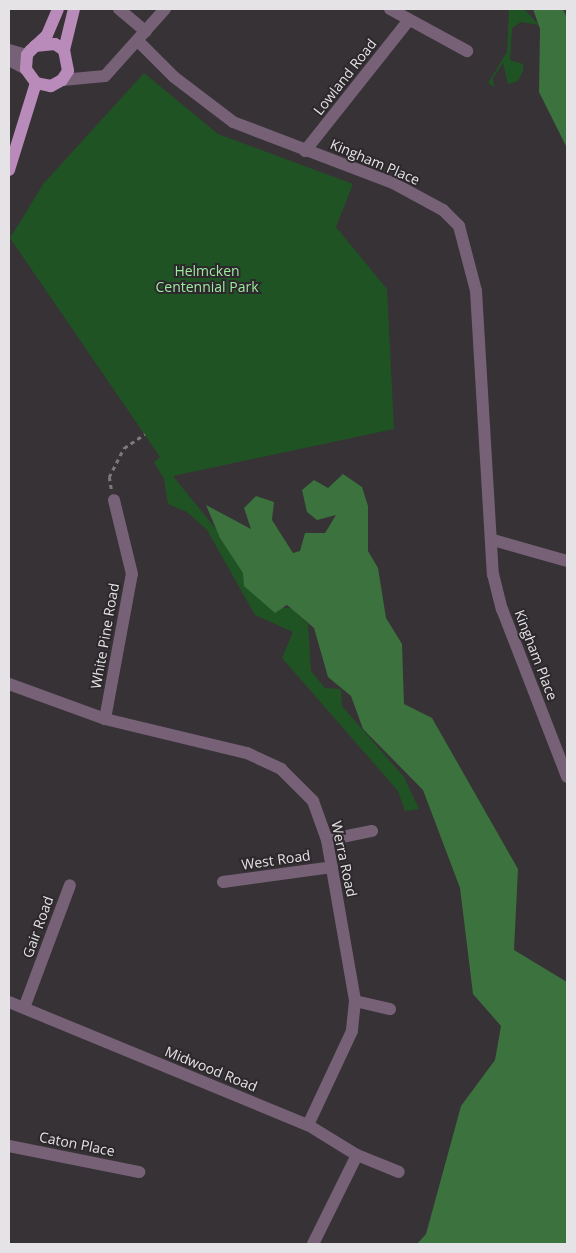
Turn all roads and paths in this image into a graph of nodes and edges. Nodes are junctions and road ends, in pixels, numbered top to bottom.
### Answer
1 (58, 9) edge
2 (74, 9) edge
3 (119, 9) edge
4 (165, 9) edge
5 (390, 9) edge
6 (408, 21) junction
7 (142, 36) junction
8 (9, 50) edge
9 (31, 50) junction
10 (64, 50) junction
11 (466, 51) dead end
12 (9, 60) edge
13 (26, 68) junction
14 (65, 76) junction
15 (41, 84) junction
16 (305, 151) junction
17 (9, 170) edge
18 (145, 434) dead end
19 (114, 500) joint
20 (493, 540) junction
21 (567, 561) edge
22 (9, 684) edge
23 (105, 719) junction
24 (567, 777) edge
25 (372, 831) dead end
26 (327, 840) junction
27 (332, 867) junction
28 (223, 882) dead end
29 (70, 885) dead end
30 (355, 1001) junction
31 (9, 1002) edge
32 (24, 1008) junction
33 (390, 1009) dead end
34 (308, 1125) junction
35 (9, 1146) edge
36 (357, 1155) junction
37 (139, 1172) dead end
38 (399, 1172) dead end
39 (313, 1244) edge

1 - 9 main road
2 - 10 main road
3 - 7 street, Kingham Place
4 - 7 street
5 - 6 street
6 - 11 street
6 - 16 street, Lowland Road
7 - 14 street
7 - 16 street, Kingham Place
8 - 9 street
9 - 10 main road
9 - 13 main road
10 - 14 main road
12 - 13 street
13 - 15 main road
14 - 15 main road
15 - 17 main road
16 - 20 street, Kingham Place
18 - 19 path
19 - 23 street, White Pine Road
20 - 21 street
20 - 24 street, Kingham Place
22 - 23 street, Werra Road
23 - 26 street, Werra Road
25 - 26 street
26 - 27 street, Werra Road
27 - 28 street, West Road
27 - 30 street, Werra Road
29 - 32 street, Gair Road
30 - 33 street
30 - 34 street, Werra Road
31 - 32 street, Midwood Road
32 - 34 street, Midwood Road
34 - 36 street, Midwood Road
35 - 37 street, Caton Place
36 - 38 street, Midwood Road
36 - 39 street

